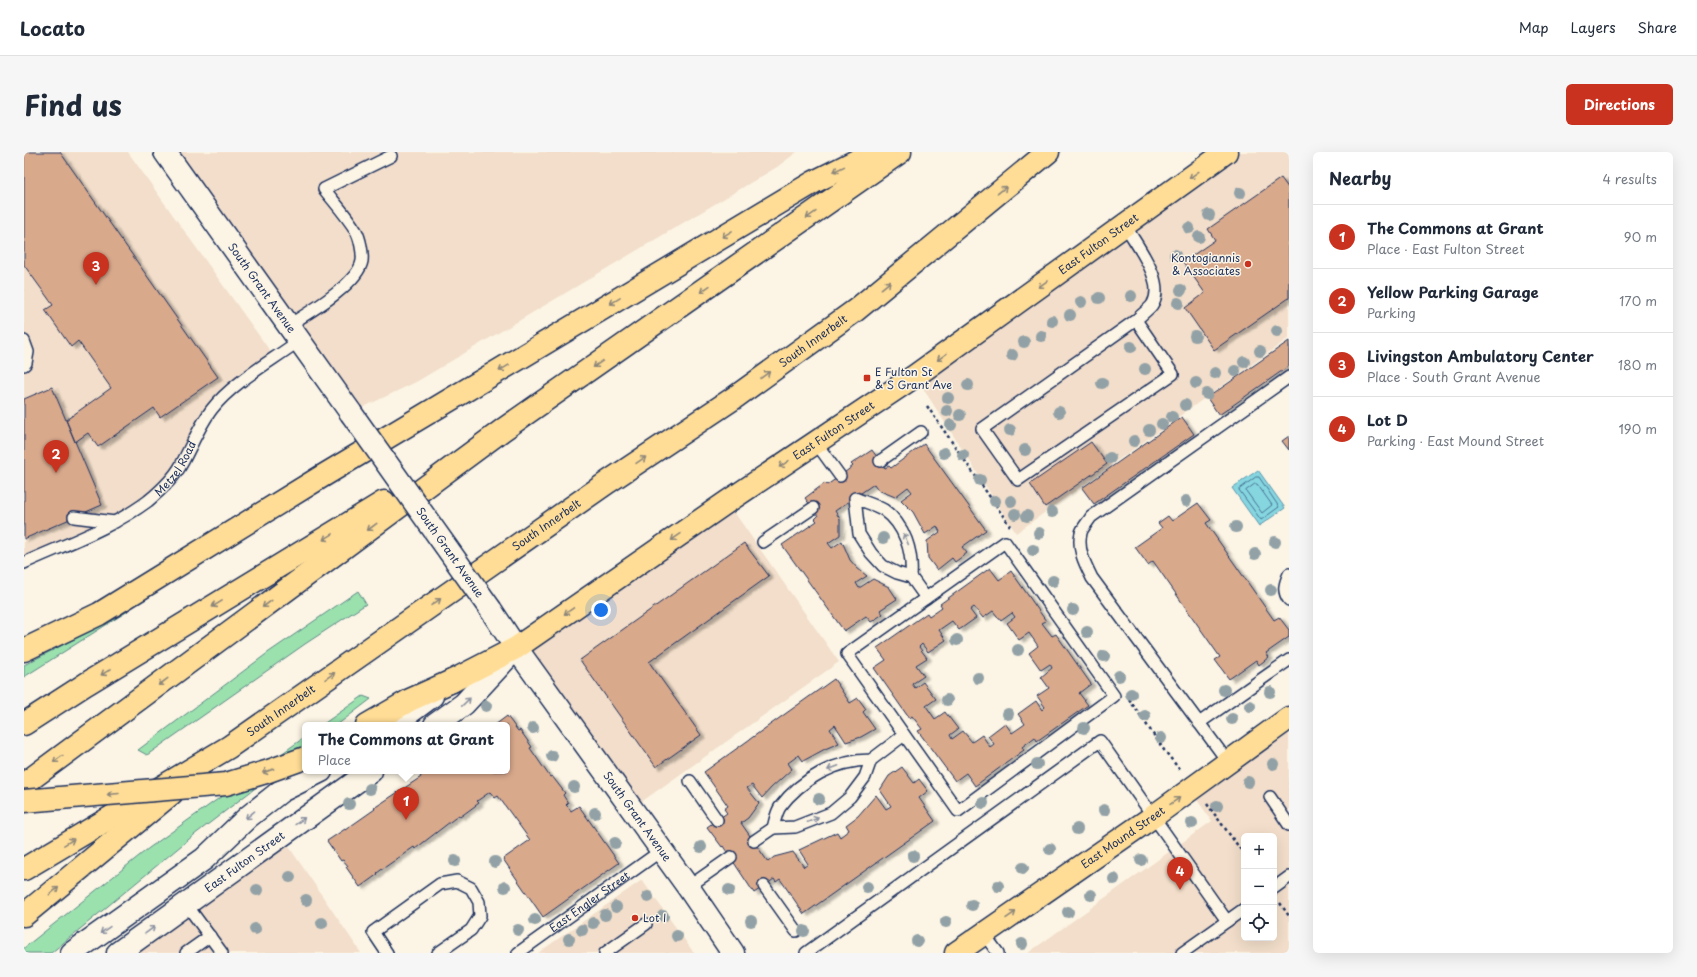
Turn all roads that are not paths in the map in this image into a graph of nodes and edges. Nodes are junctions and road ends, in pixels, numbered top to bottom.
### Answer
1 (165, 152) edge
2 (874, 152) edge
3 (900, 152) edge
4 (1048, 152) edge
5 (1226, 152) edge
6 (391, 156) dead end
7 (1125, 225) junction
8 (1136, 320) junction
9 (294, 333) junction
10 (24, 342) edge
11 (24, 365) edge
12 (1289, 377) edge
13 (504, 429) junction
14 (921, 432) dead end
15 (816, 443) junction
16 (880, 461) dead end
17 (840, 476) dead end
18 (813, 508) dead end
19 (74, 517) dead end
20 (116, 522) junction
21 (763, 542) dead end
22 (24, 563) edge
23 (1289, 574) edge
24 (911, 577) junction
25 (926, 598) junction
26 (1289, 600) edge
27 (516, 648) junction
28 (24, 650) edge
29 (1289, 660) edge
30 (452, 681) junction
31 (1288, 721) edge
32 (372, 722) edge
33 (397, 722) edge
34 (439, 722) edge
35 (1199, 723) junction
36 (24, 724) edge
37 (904, 735) junction
38 (229, 747) junction
39 (302, 759) edge
40 (871, 760) junction
41 (1228, 762) junction
42 (315, 774) edge
43 (367, 774) edge
44 (690, 781) dead end
45 (24, 784) edge
46 (1270, 797) dead end
47 (24, 801) edge
48 (1154, 816) junction
49 (717, 820) dead end
50 (1289, 825) edge
51 (773, 828) junction
52 (754, 841) dead end
53 (662, 850) junction
54 (731, 858) dead end
55 (24, 869) edge
56 (1289, 877) edge
57 (764, 886) dead end
58 (1277, 886) edge
59 (688, 887) junction
60 (186, 904) junction
61 (1241, 911) edge
62 (24, 915) edge
63 (1227, 921) junction
64 (646, 924) dead end
65 (796, 931) dead end
66 (984, 934) junction
67 (210, 936) junction
68 (531, 949) edge
69 (72, 953) edge
70 (118, 953) edge
71 (186, 953) edge
72 (222, 953) edge
73 (387, 953) edge
74 (438, 953) edge
75 (518, 953) edge
76 (605, 953) edge
77 (733, 953) edge
78 (806, 953) edge
79 (956, 953) edge
80 (998, 953) edge
81 (1182, 953) edge

1 - 9 street, South Grant Avenue
2 -> 28 main road
3 -> 13 main road
38 -> 4 main road, South Innerbelt
5 -> 7 main road, East Fulton Street
6 - 9 lane, Metzel Road
7 - 8 lane
7 -> 15 main road, East Fulton Street
8 - 8 lane
9 - 20 lane, Metzel Road
9 - 27 street, South Grant Avenue, bridge
10 - 11 lane
12 - 35 lane
13 -> 36 main road
13 -> 45 main road
14 - 16 lane
15 - 17 lane
15 -> 27 main road, East Fulton Street
18 - 21 lane
19 - 20 lane
20 - 22 lane, Metzel Road
23 - 26 lane
24 -> 24 lane
24 - 25 lane
25 - 37 lane
25 - 37 lane
27 - 30 main road, East Fulton Street
34 -> 27 street, East Fulton Street
27 - 53 street, South Grant Avenue
29 - 35 lane
30 - 32 main road
30 - 33 street, East Fulton Street
31 - 41 main road, East Mound Street
35 - 41 lane
37 - 40 lane
55 -> 38 main road, South Innerbelt
62 -> 38 main road
39 -> 47 main road, bridge
51 -> 40 lane
40 -> 51 lane
48 -> 41 main road, East Mound Street
42 -> 69 street
60 -> 43 street, East Fulton Street
44 - 49 lane
46 - 50 lane
48 - 63 lane
66 -> 48 main road, East Mound Street
48 - 78 lane
51 - 52 lane
53 - 59 street, South Grant Avenue
53 - 68 lane, East Engler Street
54 - 59 lane
56 - 58 lane
57 - 65 lane
59 - 77 street, South Grant Avenue
60 - 67 lane
70 -> 60 street, East Fulton Street
61 - 63 lane
63 - 81 lane
64 - 76 lane
66 - 79 main road, East Mound Street
66 - 80 lane
67 - 71 lane
67 - 72 lane
68 - 75 lane, East Engler Street
73 - 74 lane

